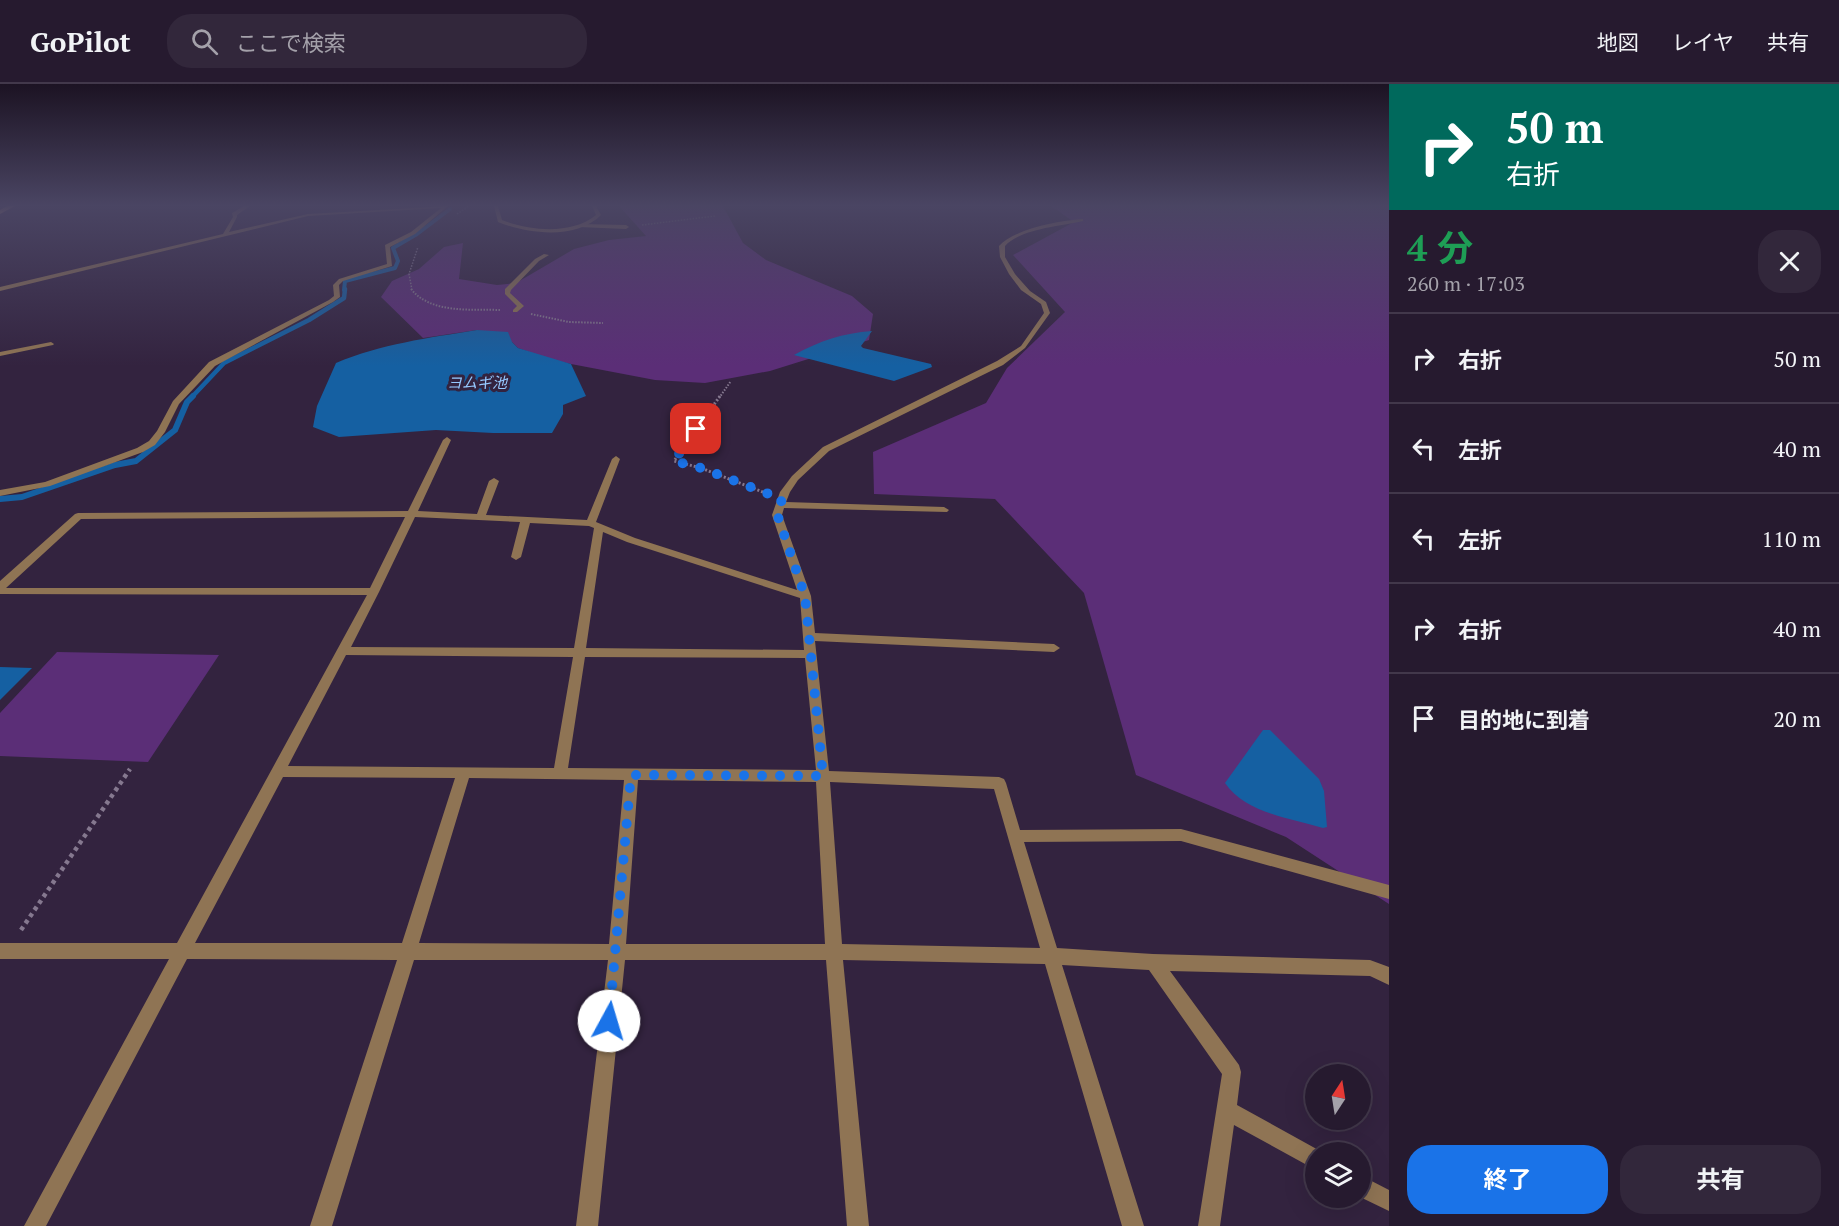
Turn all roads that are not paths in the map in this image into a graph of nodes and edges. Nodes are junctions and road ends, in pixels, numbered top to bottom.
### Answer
1 (124, 259) edge
2 (389, 259) edge
3 (538, 259) edge
4 (1003, 259) edge
5 (0, 289) edge
6 (515, 311) road end
7 (51, 344) dead end
8 (0, 354) edge
9 (447, 440) dead end
10 (616, 459) dead end
11 (494, 481) dead end
12 (0, 493) edge
13 (782, 502) junction
14 (944, 510) dead end
15 (411, 514) junction
16 (480, 518) junction
17 (526, 520) junction
18 (595, 525) junction
19 (516, 557) dead end
20 (0, 589) edge
21 (374, 592) junction
22 (805, 596) junction
23 (809, 637) junction
24 (1054, 648) dead end
25 (342, 651) junction
26 (579, 652) junction
27 (811, 654) junction
28 (278, 771) junction
29 (464, 773) junction
30 (560, 774) junction
31 (631, 775) junction
32 (823, 776) junction
33 (1014, 836) junction
34 (1389, 892) edge
35 (4, 951) edge
36 (182, 952) junction
37 (408, 952) junction
38 (834, 952) junction
39 (617, 953) junction
40 (1053, 956) junction
41 (1153, 962) junction
42 (1389, 976) edge
43 (1226, 1110) junction
44 (1305, 1154) edge
45 (1371, 1191) edge
46 (1389, 1201) edge
47 (35, 1226) edge
48 (321, 1226) edge
49 (587, 1226) edge
50 (858, 1226) edge
51 (1133, 1226) edge
52 (1209, 1226) edge

1 - 5 street
2 - 12 street
3 - 6 street
4 - 13 street
7 - 8 street
9 - 15 street
10 - 18 street
11 - 16 street
13 - 14 street
13 - 22 street
15 - 16 street
15 - 20 street
15 - 21 street
16 - 17 street
17 - 18 street
17 - 19 street
18 - 22 street
18 - 26 street
20 - 21 street
21 - 25 street
22 - 23 street
23 - 24 street
23 - 27 street
25 - 26 street
25 - 28 street
26 - 27 street
26 - 30 street
27 - 32 street
28 - 29 street
28 - 36 street
29 - 30 street
29 - 37 street
30 - 31 street
31 - 32 street
31 - 39 street
32 - 33 street
32 - 38 street
33 - 34 street
33 - 40 street
35 - 36 street
36 - 37 street
36 - 47 street
37 - 39 street
37 - 48 street
38 - 39 street
38 - 40 street
38 - 50 street
39 - 49 street
40 - 41 street
40 - 51 street
41 - 42 street
41 - 43 street
43 - 44 street
43 - 52 street
45 - 46 street

